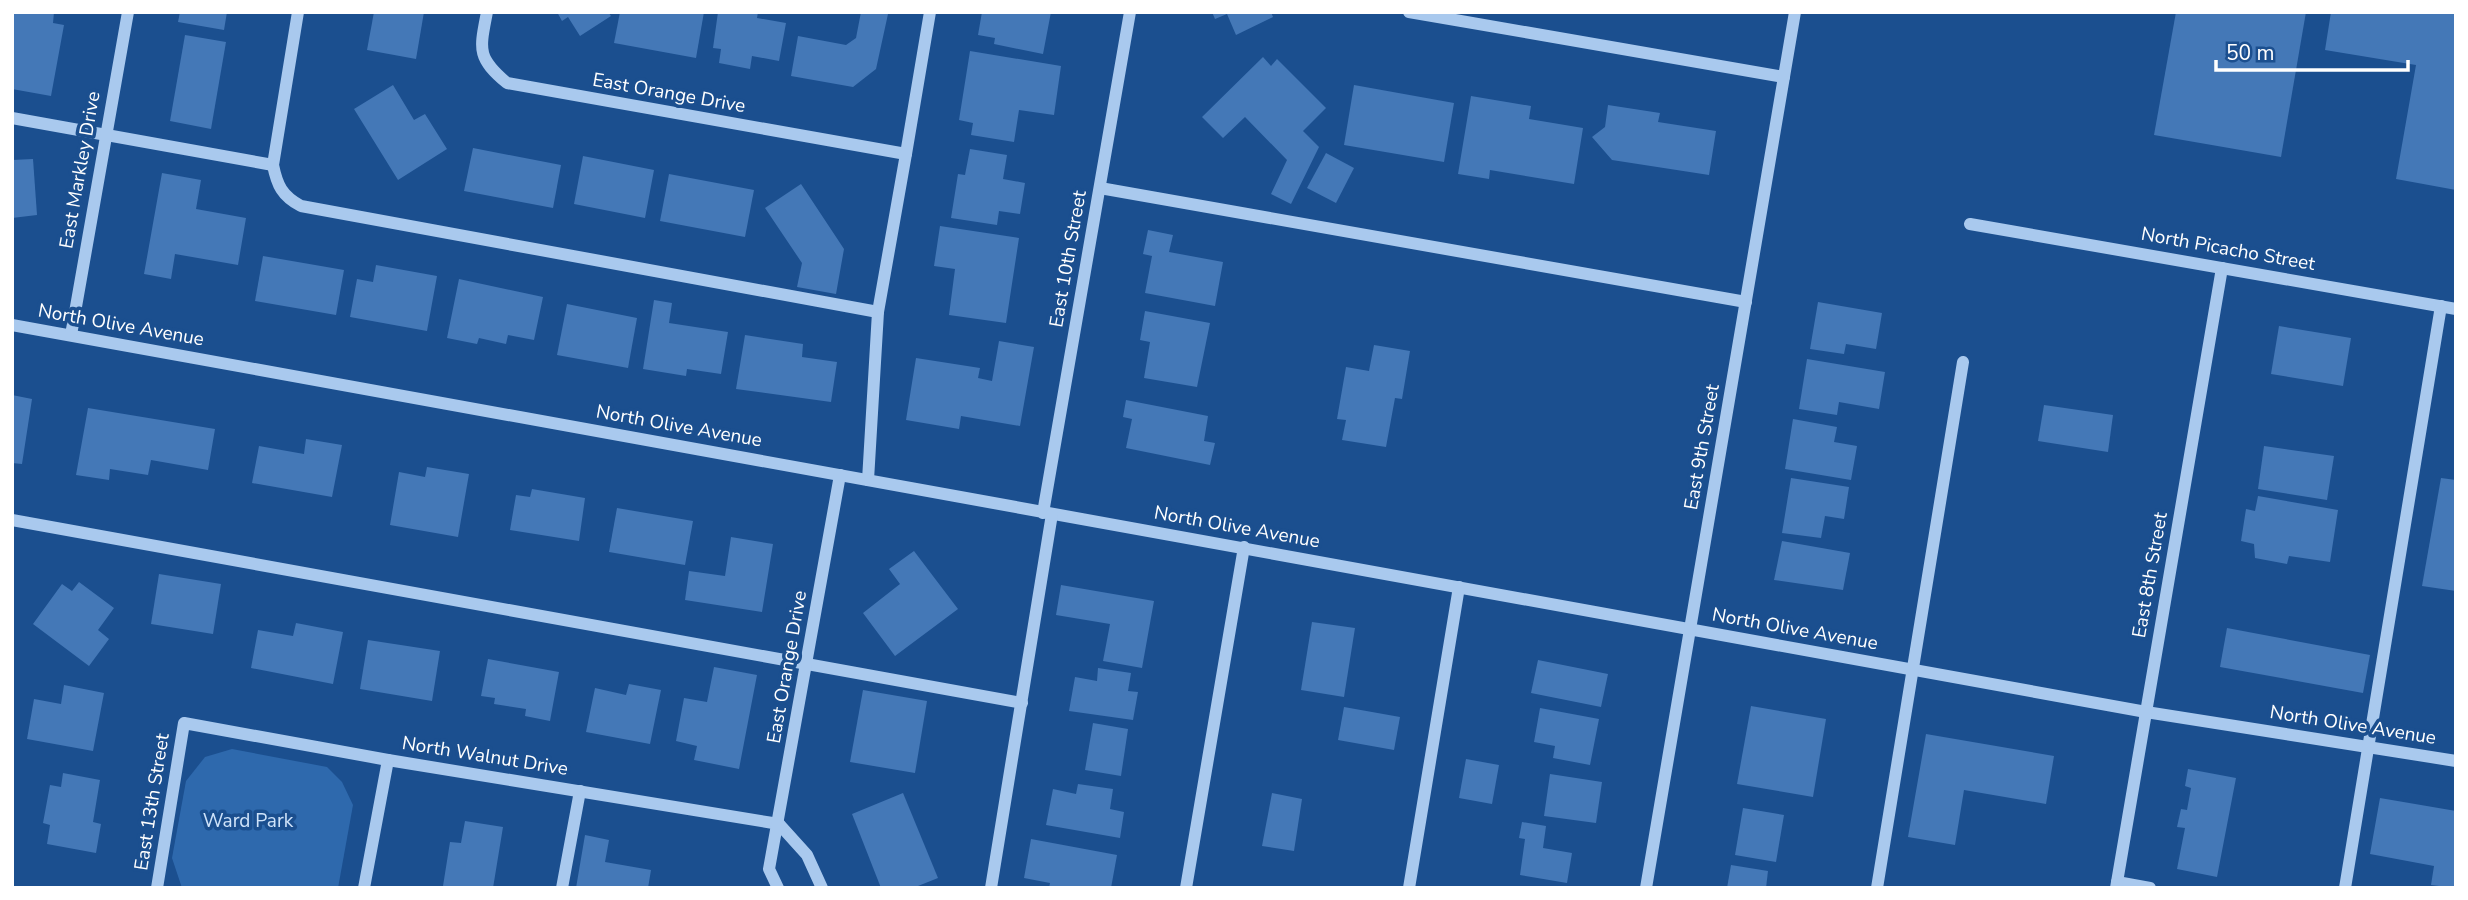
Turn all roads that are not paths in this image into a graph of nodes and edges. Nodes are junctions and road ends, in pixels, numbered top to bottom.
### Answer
1 (128, 12) edge
2 (298, 12) edge
3 (487, 12) edge
4 (930, 12) edge
5 (1130, 12) edge
6 (1409, 12) edge
7 (1795, 12) edge
8 (1784, 77) junction
9 (12, 118) edge
10 (106, 135) junction
11 (906, 154) junction
12 (273, 165) junction
13 (1100, 188) junction
14 (1970, 224) dead end
15 (2222, 268) junction
16 (1746, 302) junction
17 (2441, 306) junction
18 (2456, 309) edge
19 (878, 312) junction
20 (12, 325) edge
21 (71, 335) junction
22 (1963, 362) dead end
23 (839, 475) junction
24 (868, 480) junction
25 (1048, 514) junction
26 (12, 520) edge
27 (1244, 547) junction
28 (1459, 587) junction
29 (1690, 629) junction
30 (807, 664) junction
31 (1911, 670) junction
32 (1022, 703) junction
33 (2146, 712) junction
34 (184, 723) joint
35 (2368, 747) junction
36 (388, 760) junction
37 (2456, 761) edge
38 (580, 791) junction
39 (779, 824) junction
40 (2116, 885) edge
41 (157, 888) edge
42 (364, 888) edge
43 (562, 888) edge
44 (778, 888) edge
45 (822, 888) edge
46 (991, 888) edge
47 (1186, 888) edge
48 (1409, 888) edge
49 (1646, 888) edge
50 (1877, 888) edge
51 (2150, 888) edge
52 (2345, 888) edge

1 - 10 street, East Markley Drive
2 - 12 street
3 - 11 street, East Orange Drive
4 - 11 street
5 - 13 street, East 10th Street
6 - 8 street
7 - 8 street, East 9th Street
8 - 16 street, East 9th Street
9 - 10 street
10 - 12 street
10 - 21 street, East Markley Drive
11 - 19 street
12 - 19 street
13 - 16 street
13 - 25 street, East 10th Street
14 - 15 street, North Picacho Street
15 - 17 street, North Picacho Street
15 - 33 street, East 8th Street
16 - 29 street, East 9th Street
17 - 18 street, North Picacho Street
17 - 35 street
19 - 24 street
20 - 21 street, North Olive Avenue
21 - 23 street, North Olive Avenue
22 - 31 street
23 - 24 street, North Olive Avenue
23 - 30 street, East Orange Drive
24 - 25 street, North Olive Avenue
25 - 27 street, North Olive Avenue
25 - 32 street, East 10th Street
26 - 30 street
27 - 28 street, North Olive Avenue
27 - 47 street
28 - 29 street, North Olive Avenue
28 - 48 street
29 - 31 street, North Olive Avenue
29 - 49 street, East 9th Street
30 - 32 street
30 - 39 street, East Orange Drive
31 - 33 street, North Olive Avenue
31 - 50 street
32 - 46 street, East 10th Street
33 - 35 street, North Olive Avenue
33 - 40 street, East 8th Street
34 - 36 street, North Walnut Drive
34 - 41 street, East 13th Street
35 - 37 street, North Olive Avenue
35 - 52 street
36 - 38 street, North Walnut Drive
36 - 42 street
38 - 39 street, North Walnut Drive
38 - 43 street
39 - 44 street, East Orange Drive
39 - 45 street
40 - 51 street

